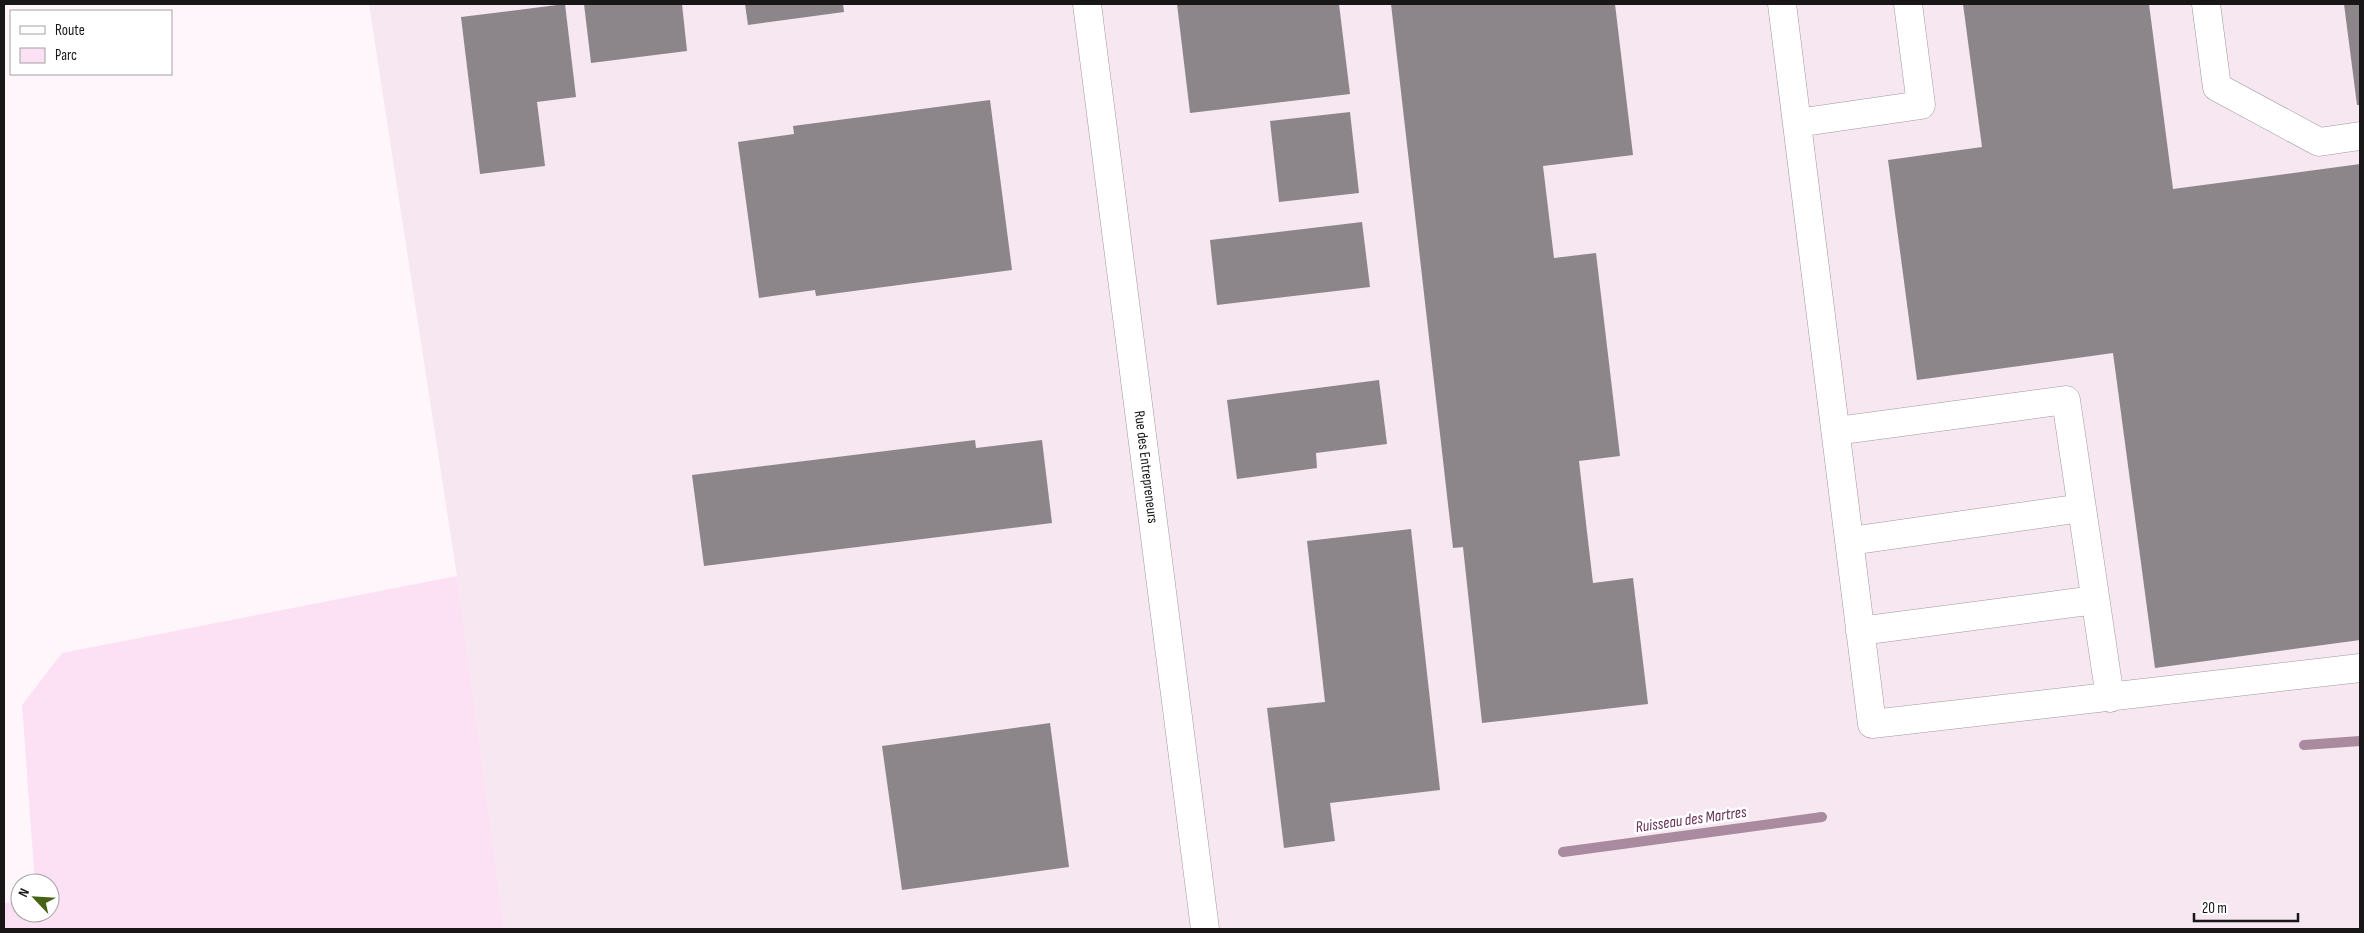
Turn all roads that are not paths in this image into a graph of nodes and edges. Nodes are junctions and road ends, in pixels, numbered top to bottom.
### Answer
1 (1087, 4) edge
2 (1782, 4) edge
3 (1908, 4) edge
4 (2206, 4) edge
5 (1797, 123) junction
6 (2360, 136) edge
7 (1836, 431) junction
8 (2082, 508) junction
9 (1850, 541) junction
10 (2095, 600) junction
11 (1860, 631) junction
12 (2360, 668) edge
13 (2110, 698) junction
14 (1205, 929) edge

1 - 14 street, Rue des Entrepreneurs
2 - 5 street
3 - 5 street
4 - 6 street
5 - 7 street
7 - 8 street
7 - 9 street
8 - 9 street
8 - 10 street
9 - 11 street
10 - 11 street
10 - 13 street
11 - 13 street
12 - 13 street

